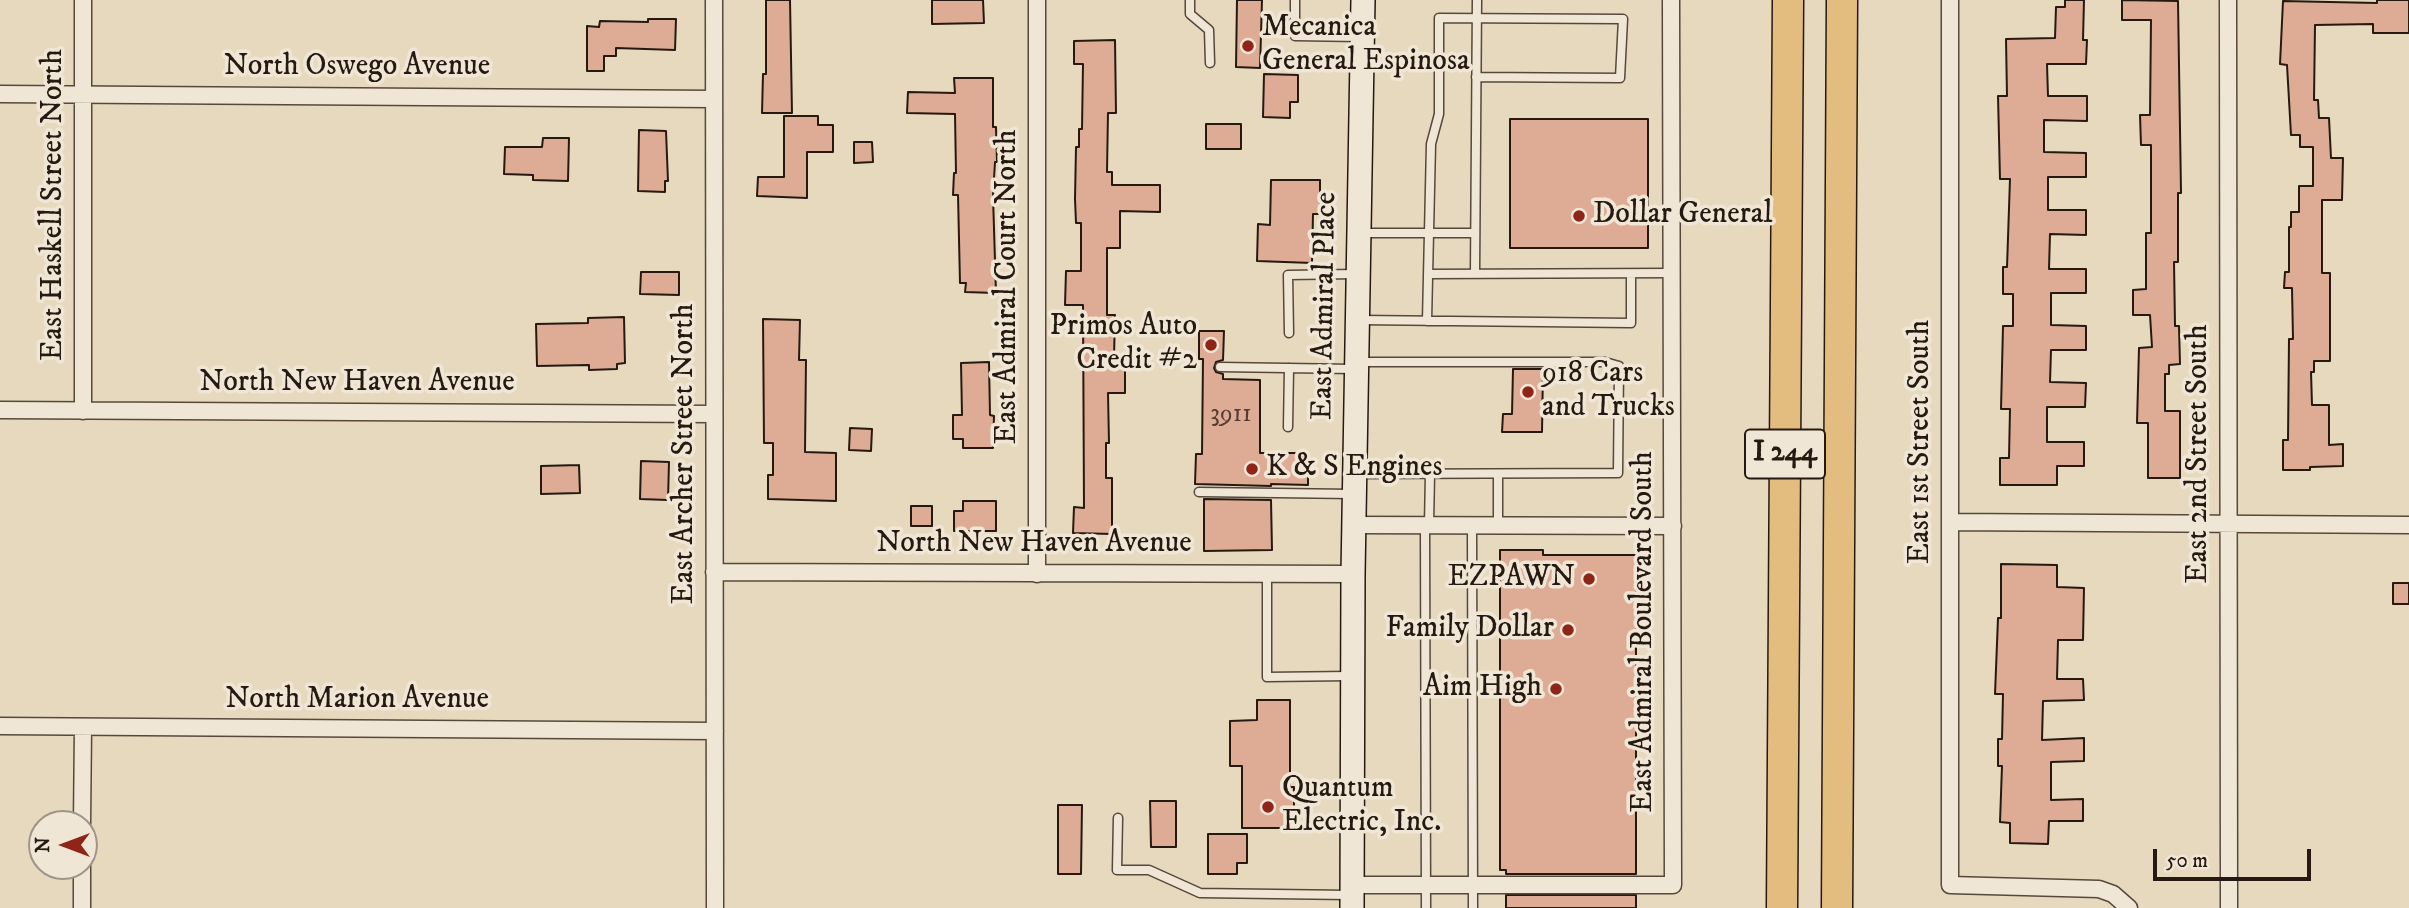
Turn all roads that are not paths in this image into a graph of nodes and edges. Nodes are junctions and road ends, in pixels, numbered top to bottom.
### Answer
1 (83, 0) edge
2 (714, 0) edge
3 (1037, 0) edge
4 (1190, 0) edge
5 (1295, 0) edge
6 (1363, 0) edge
7 (1477, 0) edge
8 (1671, 0) edge
9 (1788, 0) edge
10 (1842, 0) edge
11 (1950, 0) edge
12 (2228, 0) edge
13 (1477, 18) junction
14 (1363, 37) junction
15 (1210, 63) dead end
16 (1476, 77) junction
17 (0, 94) edge
18 (82, 94) junction
19 (714, 99) junction
20 (1359, 233) junction
21 (1429, 233) junction
22 (1475, 233) junction
23 (1672, 273) junction
24 (1359, 274) junction
25 (1428, 274) junction
26 (1475, 274) junction
27 (1631, 274) junction
28 (1357, 320) junction
29 (1427, 320) junction
30 (1289, 333) dead end
31 (1357, 365) junction
32 (1220, 367) dead end
33 (1289, 368) junction
34 (0, 410) edge
35 (83, 411) junction
36 (714, 414) junction
37 (1288, 427) dead end
38 (1430, 474) junction
39 (1498, 474) junction
40 (1355, 484) junction
41 (1199, 492) dead end
42 (1950, 522) junction
43 (1354, 525) junction
44 (1427, 525) junction
45 (1472, 525) junction
46 (1498, 525) junction
47 (2229, 525) junction
48 (2409, 525) edge
49 (1673, 526) junction
50 (714, 572) junction
51 (1037, 574) junction
52 (1267, 574) junction
53 (1353, 574) junction
54 (1353, 677) junction
55 (0, 726) edge
56 (83, 727) junction
57 (715, 731) junction
58 (82, 810) edge
59 (1118, 818) dead end
60 (82, 880) edge
61 (1426, 885) junction
62 (1473, 885) junction
63 (1352, 896) edge
64 (82, 908) edge
65 (715, 908) edge
66 (1426, 908) edge
67 (1473, 908) edge
68 (1783, 908) edge
69 (1837, 908) edge
70 (2129, 908) edge
71 (2228, 908) edge

1 - 18 street, East Haskell Street North
2 - 19 street, East Archer Street North
3 - 51 street, East Admiral Court North
4 - 15 lane
5 - 14 lane
6 - 14 main road, East Admiral Place
7 - 13 lane
8 - 23 street, East Admiral Boulevard South
9 - 68 highway, I 244
10 - 69 highway, I 244
11 - 42 street, East 1st Street South
12 - 47 street, East 2nd Street South
13 - 16 lane
13 - 16 lane
13 - 21 lane
14 - 20 main road, East Admiral Place
16 - 22 lane
17 - 18 street, North Oswego Avenue
18 - 19 street, North Oswego Avenue
18 - 35 street, East Haskell Street North
19 - 36 street, East Archer Street North
20 - 21 lane
20 - 24 main road, East Admiral Place
21 - 22 lane
21 - 25 lane
22 - 26 lane
23 - 27 lane
23 - 49 street, East Admiral Boulevard South
24 - 28 main road, East Admiral Place
24 - 30 lane
25 - 26 lane
25 - 29 lane
26 - 27 lane
27 - 29 lane
28 - 29 lane
28 - 31 main road, East Admiral Place
31 - 33 lane
31 - 39 lane
31 - 40 main road, East Admiral Place
32 - 33 lane
33 - 37 lane
34 - 35 street, North New Haven Avenue
35 - 36 street, North New Haven Avenue
36 - 50 street, East Archer Street North
38 - 39 lane
38 - 40 lane
38 - 44 lane
39 - 46 lane
40 - 41 lane
40 - 43 main road, East Admiral Place
42 - 47 street
42 - 70 street, East 1st Street South
43 - 44 street
43 - 53 main road, East Admiral Place
44 - 45 street
44 - 61 lane
45 - 46 street
45 - 62 lane
46 - 49 street
47 - 48 street
47 - 71 street, East 2nd Street South
49 - 62 street, East Admiral Boulevard South
50 - 51 street, North New Haven Avenue
50 - 57 street, East Archer Street North
51 - 52 street, North New Haven Avenue
52 - 53 street, North New Haven Avenue
52 - 54 lane
53 - 54 main road, East Admiral Place
54 - 63 main road, East Admiral Place
55 - 56 street, North Marion Avenue
56 - 57 street, North Marion Avenue
56 - 58 street
57 - 65 street, East Archer Street North
59 - 63 lane
60 - 64 street
61 - 62 street
61 - 63 street
61 - 66 lane
62 - 67 lane

